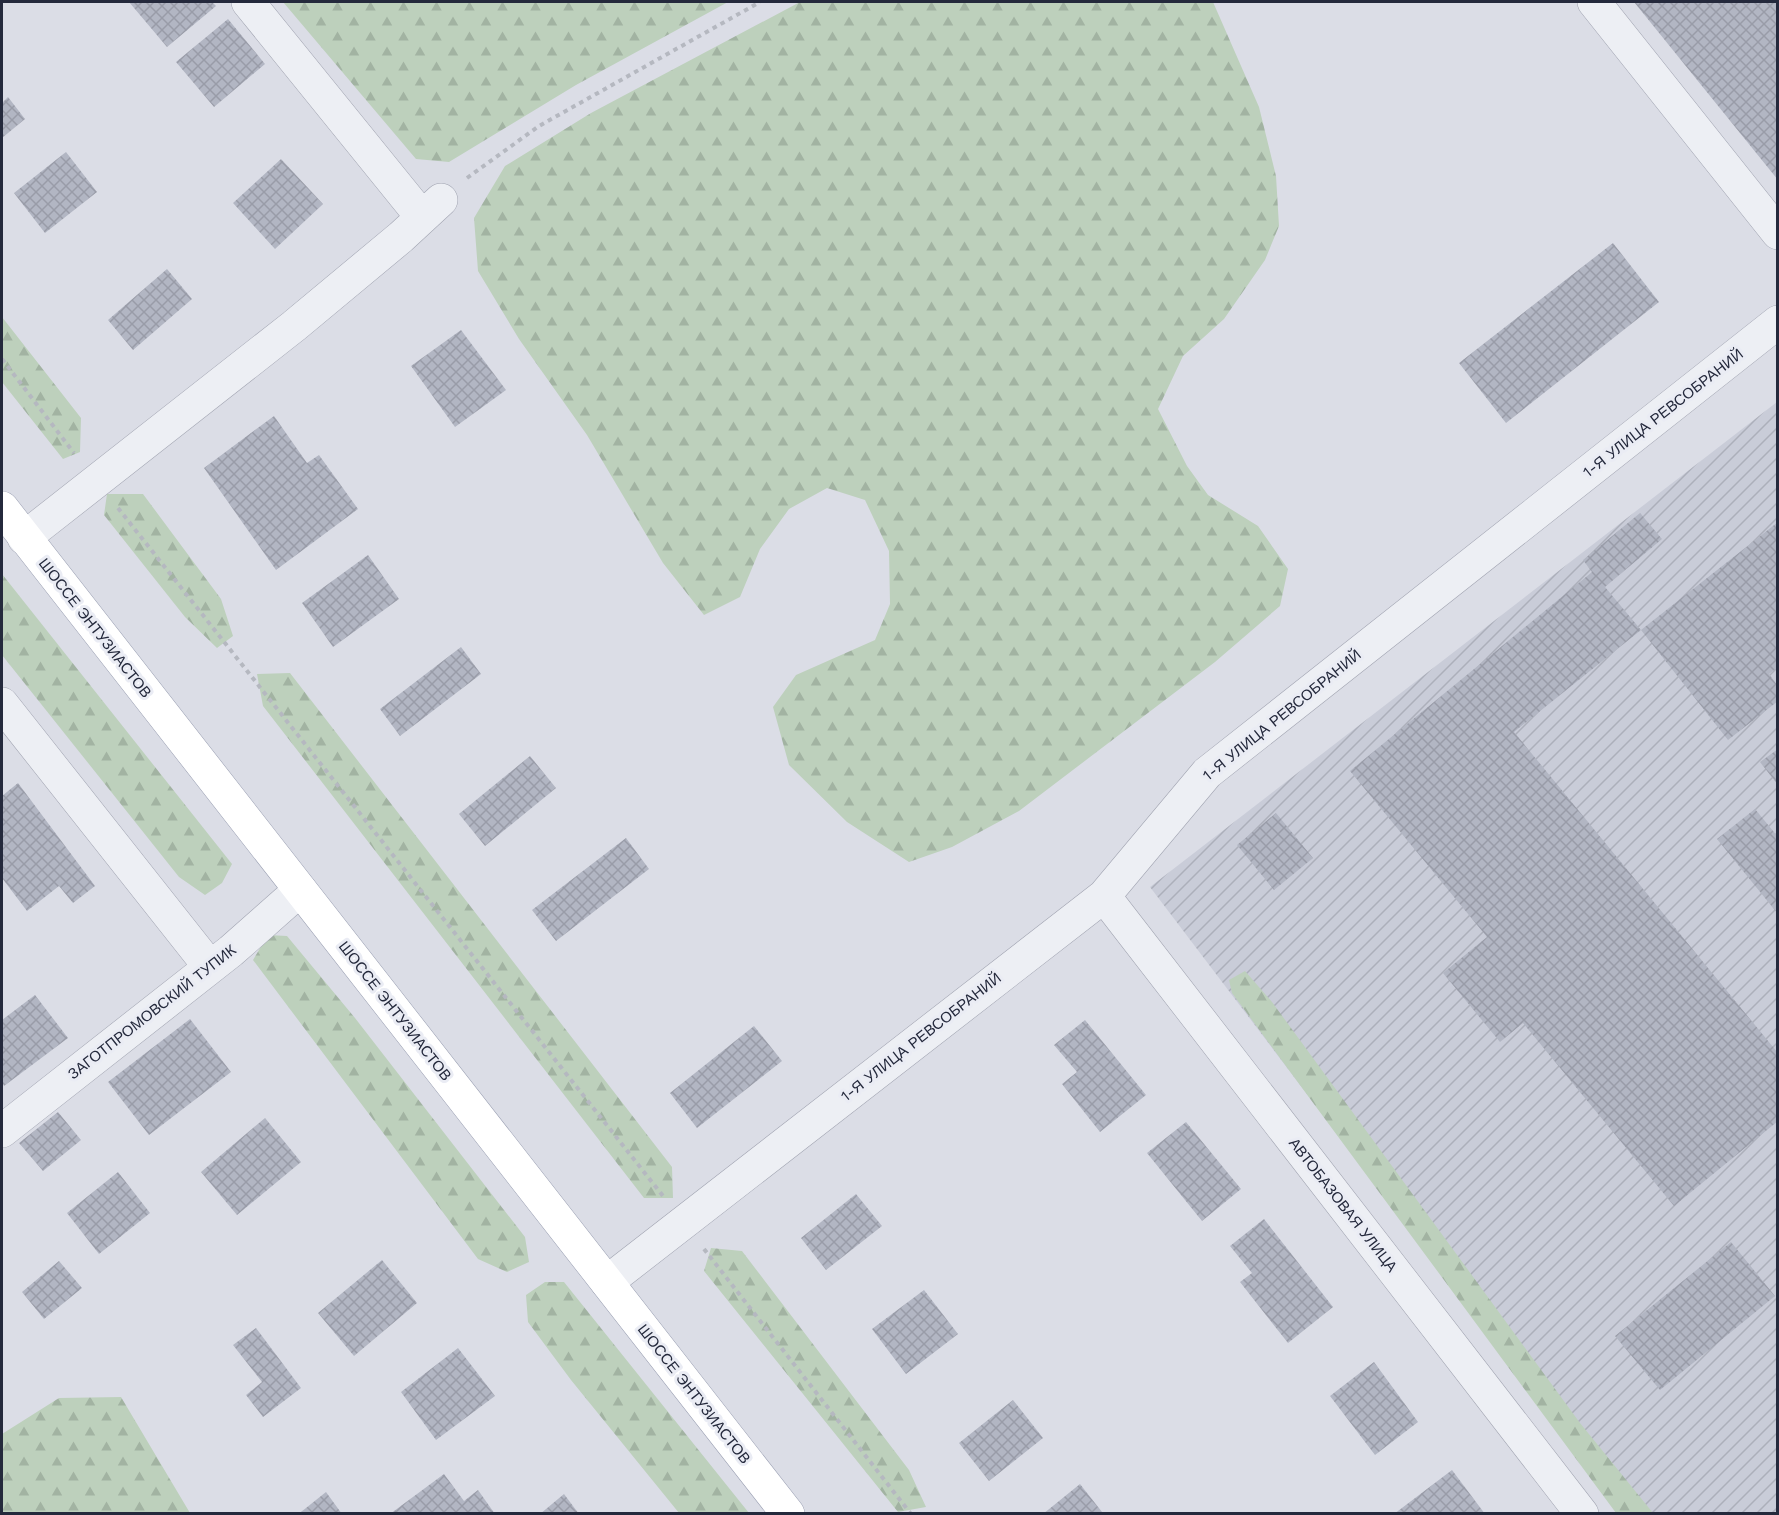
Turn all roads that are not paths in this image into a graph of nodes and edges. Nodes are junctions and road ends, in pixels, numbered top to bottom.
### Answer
1 (248, 2) edge
2 (1594, 2) edge
3 (1778, 233) edge
4 (1778, 322) edge
5 (2, 508) edge
6 (24, 538) junction
7 (2, 704) edge
8 (300, 890) junction
9 (1104, 896) junction
10 (210, 967) junction
11 (2, 1131) edge
12 (607, 1282) junction
13 (788, 1514) edge
14 (1582, 1514) edge

1 - 6 street
2 - 3 street
4 - 9 street, 1-Я УЛИЦА РЕВСОБРАНИЙ
5 - 6 main road, ШОССЕ ЭНТУЗИАСТОВ
6 - 8 main road, ШОССЕ ЭНТУЗИАСТОВ
7 - 10 street
8 - 10 street, ЗАГОТПРОМОВСКИЙ ТУПИК
8 - 12 main road, ШОССЕ ЭНТУЗИАСТОВ
9 - 12 street, 1-Я УЛИЦА РЕВСОБРАНИЙ
9 - 14 street, АВТОБАЗОВАЯ УЛИЦА
10 - 11 street, ЗАГОТПРОМОВСКИЙ ТУПИК
12 - 13 main road, ШОССЕ ЭНТУЗИАСТОВ

